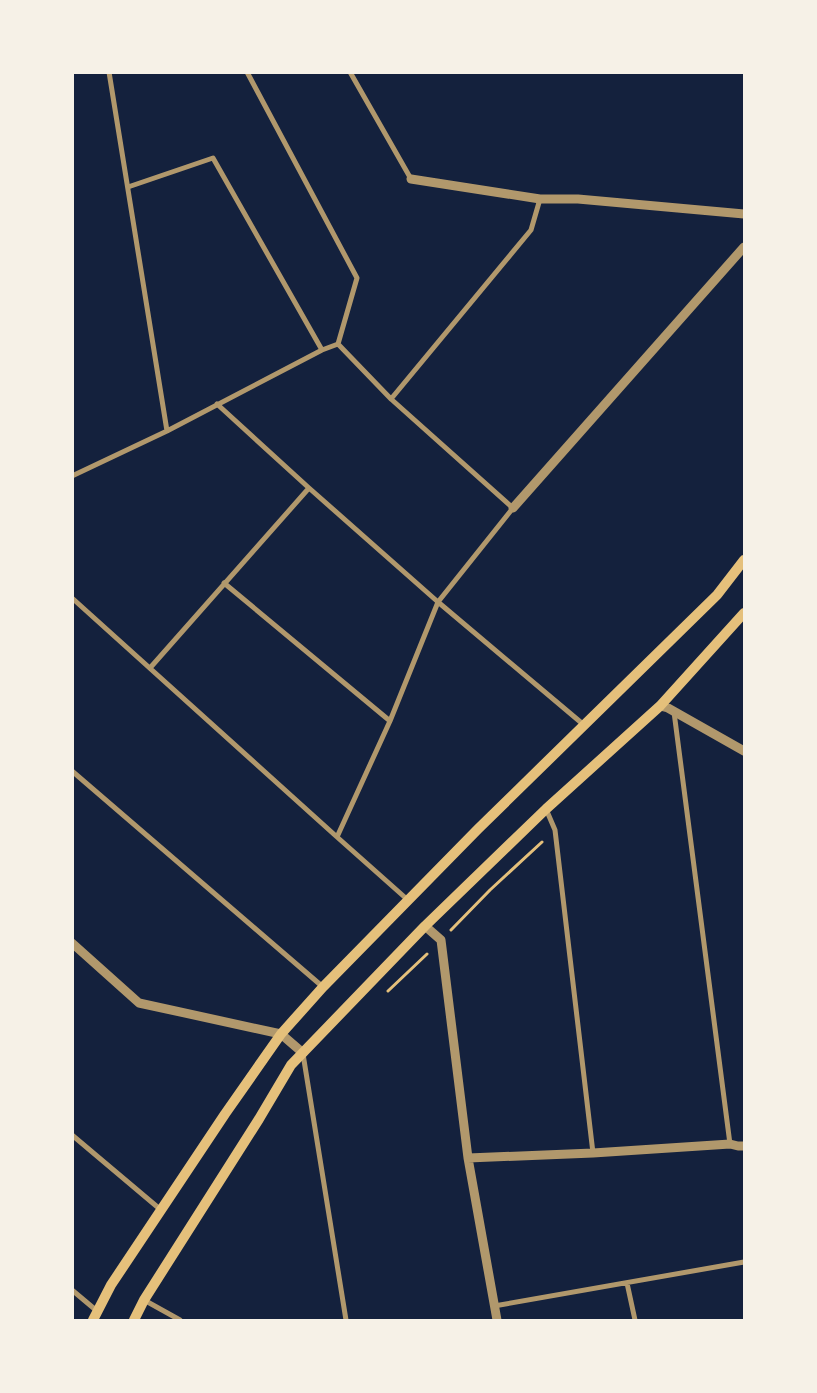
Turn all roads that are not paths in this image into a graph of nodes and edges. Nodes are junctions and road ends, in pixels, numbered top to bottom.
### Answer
1 (109, 72) edge
2 (247, 72) edge
3 (350, 72) edge
4 (412, 179) joint
5 (128, 188) junction
6 (540, 199) junction
7 (744, 214) edge
8 (744, 247) edge
9 (338, 344) junction
10 (322, 350) junction
11 (391, 399) junction
12 (217, 404) junction
13 (166, 431) junction
14 (72, 476) edge
15 (309, 488) junction
16 (513, 508) junction
17 (744, 560) edge
18 (224, 583) junction
19 (72, 598) edge
20 (438, 602) junction
21 (744, 613) edge
22 (150, 668) junction
23 (660, 706) junction
24 (674, 711) junction
25 (390, 721) junction
26 (584, 725) junction
27 (744, 751) edge
28 (72, 771) edge
29 (546, 809) junction
30 (337, 837) junction
31 (409, 901) junction
32 (425, 926) junction
33 (72, 943) edge
34 (323, 987) junction
35 (281, 1034) junction
36 (302, 1053) junction
37 (72, 1135) edge
38 (730, 1144) junction
39 (744, 1146) edge
40 (593, 1153) junction
41 (468, 1158) junction
42 (161, 1210) junction
43 (744, 1262) edge
44 (627, 1283) junction
45 (72, 1290) edge
46 (144, 1300) junction
47 (494, 1306) junction
48 (95, 1316) edge
49 (134, 1320) edge
50 (180, 1320) edge
51 (346, 1320) edge
52 (497, 1320) edge
53 (635, 1320) edge

1 - 5 street
2 - 9 street
3 - 4 street
4 - 6 street
5 - 10 street
5 - 13 street
6 - 7 street
6 - 11 street
8 - 16 street
9 - 10 street
9 - 11 street
10 - 12 street
11 - 16 street
12 - 13 street
12 - 15 street
13 - 14 street
15 - 18 street
15 - 20 street
16 - 20 street
17 - 26 main road
18 - 22 street
18 - 25 street
19 - 22 street
20 - 25 street
20 - 26 street
21 - 23 main road
22 - 30 street
23 - 24 street
23 - 29 main road
24 - 27 street
24 - 38 street
25 - 30 street
26 - 31 main road
28 - 34 street
29 - 32 main road
29 - 40 street
30 - 31 street
31 - 34 main road
32 - 36 main road
32 - 41 street
33 - 35 street
34 - 35 main road
35 - 36 street
35 - 42 main road
36 - 46 main road
36 - 51 street
37 - 42 street
38 - 39 street
38 - 40 street
40 - 41 street
41 - 47 street
42 - 48 main road
43 - 44 street
44 - 47 street
44 - 53 street
45 - 48 street
46 - 49 main road
46 - 50 street
47 - 52 street

